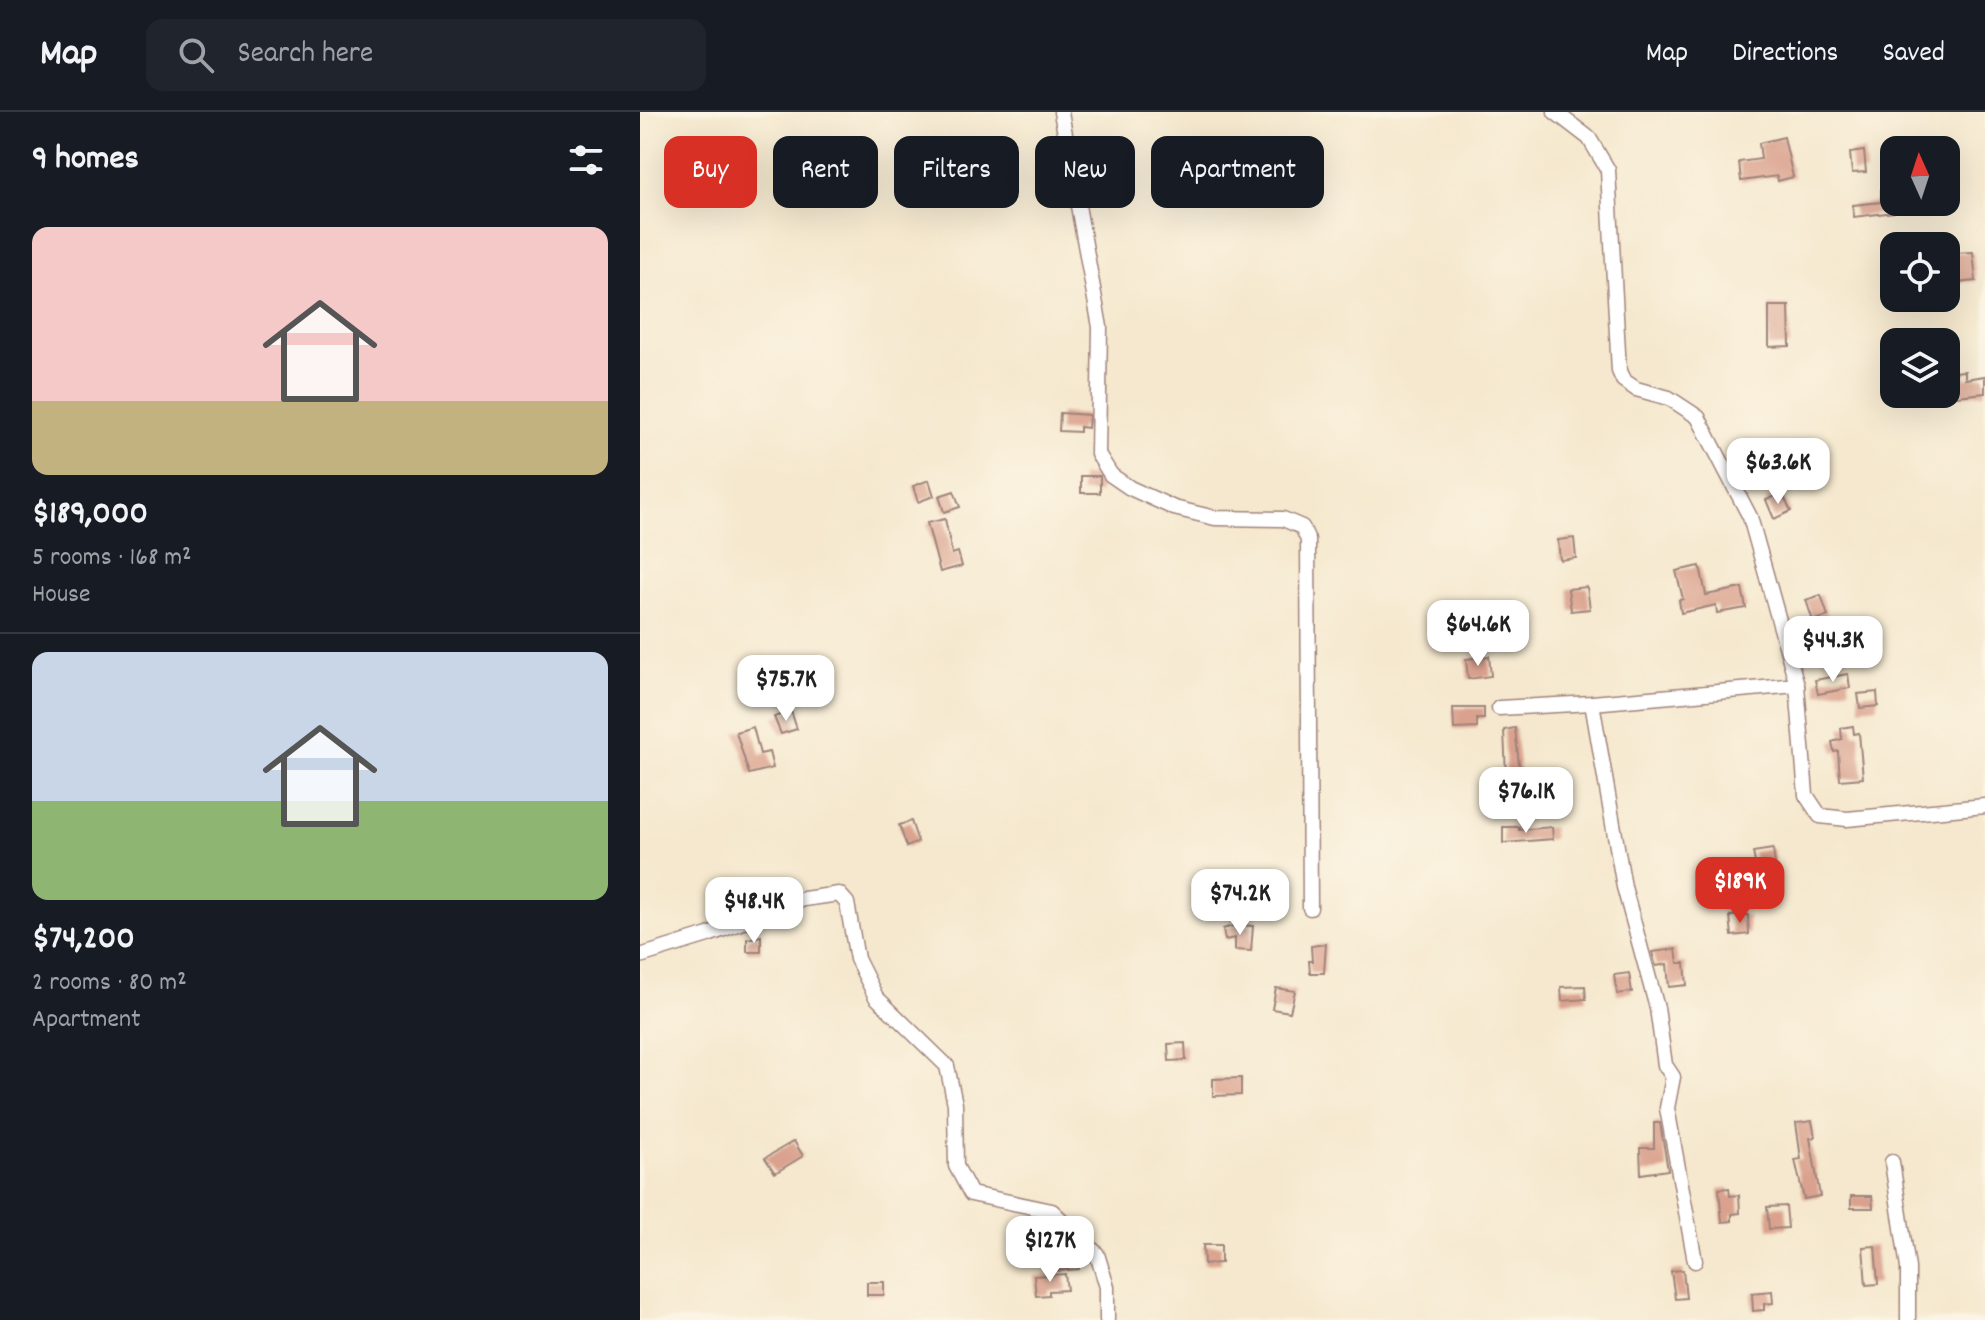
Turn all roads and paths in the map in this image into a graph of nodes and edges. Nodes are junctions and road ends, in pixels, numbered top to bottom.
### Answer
1 (1061, 112) edge
2 (1555, 112) edge
3 (1797, 685) junction
4 (1592, 703) junction
5 (1499, 708) dead end
6 (1985, 806) edge
7 (1310, 908) dead end
8 (640, 956) edge
9 (1892, 1162) dead end
10 (1695, 1261) dead end
11 (1107, 1320) edge
12 (1908, 1320) edge

1 - 7 street
2 - 3 street
3 - 4 street
3 - 6 street
4 - 5 street
4 - 10 street
8 - 11 street
9 - 12 street

